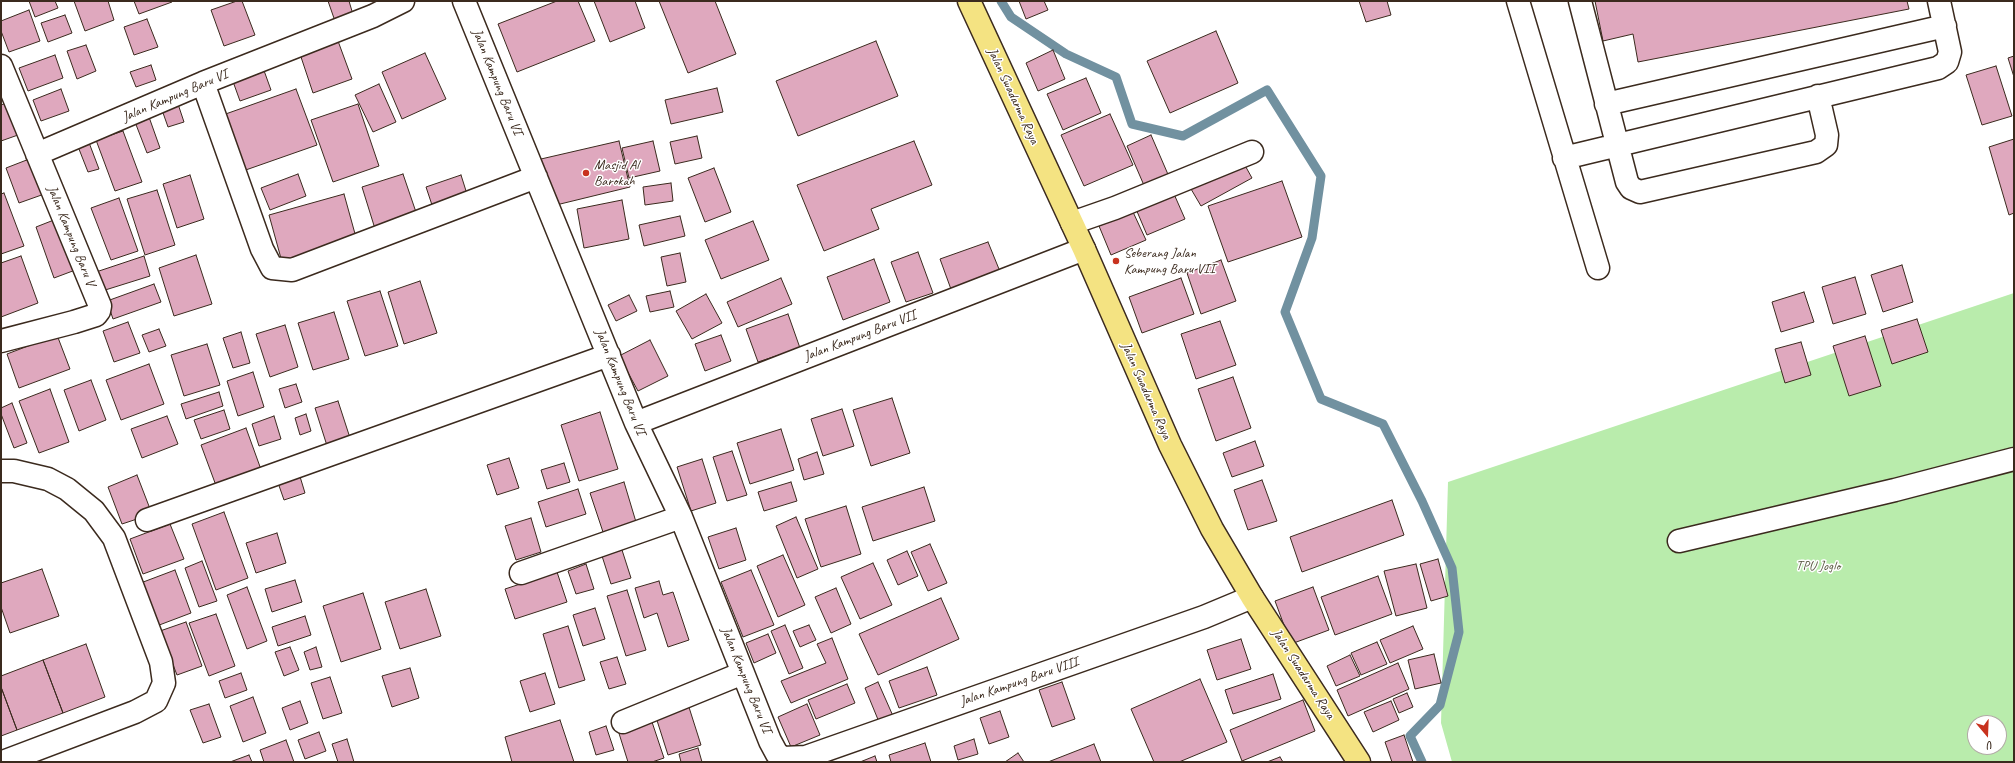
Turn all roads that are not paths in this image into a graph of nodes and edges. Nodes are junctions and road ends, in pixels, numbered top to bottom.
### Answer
1 (403, 1) edge
2 (464, 1) edge
3 (969, 1) edge
4 (1518, 1) edge
5 (1580, 1) edge
6 (1939, 1) edge
7 (371, 9) edge
8 (1945, 26) junction
9 (1, 66) edge
10 (203, 83) junction
11 (1818, 96) junction
12 (1606, 104) junction
13 (1617, 144) junction
14 (1252, 152) dead end
15 (37, 154) junction
16 (1564, 158) junction
17 (536, 176) junction
18 (1072, 223) junction
19 (1084, 249) junction
20 (1598, 268) dead end
21 (1, 341) edge
22 (610, 355) junction
23 (636, 423) junction
24 (2014, 459) edge
25 (1, 471) edge
26 (681, 517) junction
27 (147, 520) dead end
28 (1679, 541) dead end
29 (522, 573) dead end
30 (1252, 596) junction
31 (743, 673) junction
32 (623, 722) dead end
33 (780, 760) edge
34 (3, 762) edge
35 (1359, 762) edge

1 - 7 street, Jalan Kampung Baru VI
2 - 17 street, Jalan Kampung Baru VI
3 - 18 main road, Jalan Swadarma Raya
4 - 16 street
5 - 12 street
6 - 8 street
7 - 10 street, Jalan Kampung Baru VI
8 - 11 street
8 - 12 street
9 - 15 street, Jalan Kampung Baru V
10 - 15 street, Jalan Kampung Baru VI
10 - 17 street
11 - 13 street
11 - 13 street
12 - 13 street
13 - 16 street
14 - 18 street
15 - 21 street, Jalan Kampung Baru V
16 - 20 street
17 - 22 street, Jalan Kampung Baru VI
18 - 19 main road, Jalan Swadarma Raya
19 - 23 street, Jalan Kampung Baru VII
19 - 30 main road, Jalan Swadarma Raya
22 - 23 street, Jalan Kampung Baru VI
22 - 27 street
23 - 26 street, Jalan Kampung Baru VI
24 - 28 street
25 - 34 street
26 - 29 street
26 - 31 street, Jalan Kampung Baru VI
30 - 33 street, Jalan Kampung Baru VIII
30 - 35 main road, Jalan Swadarma Raya
31 - 32 street
31 - 33 street, Jalan Kampung Baru VI

